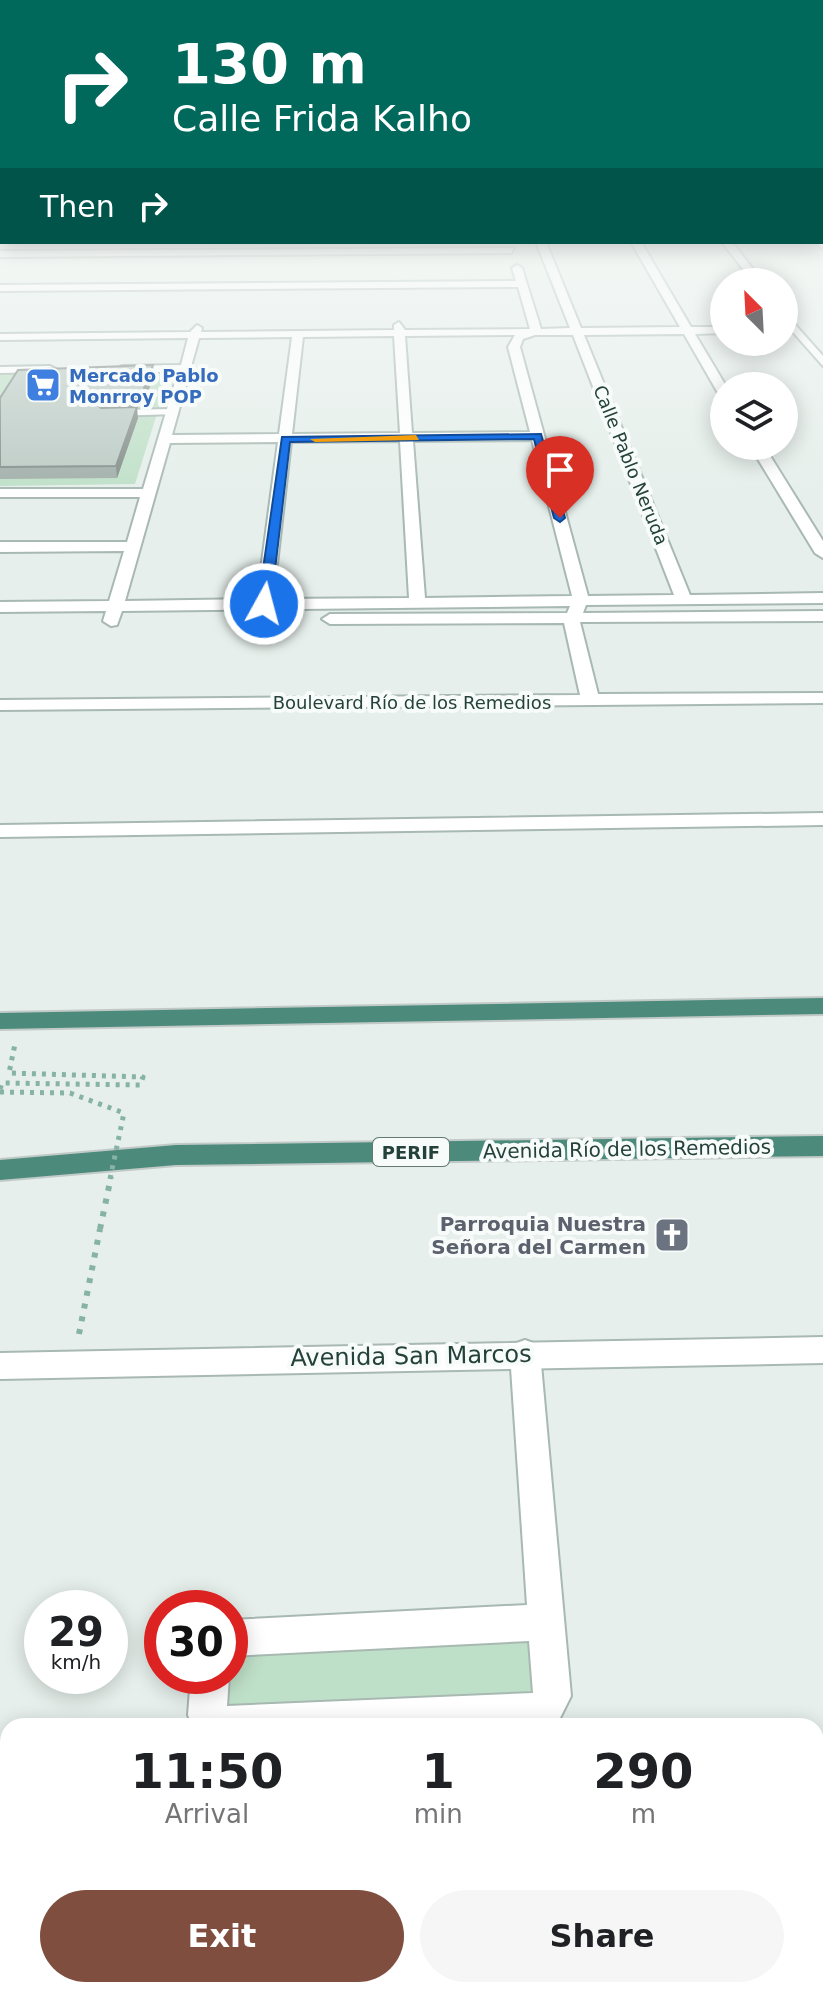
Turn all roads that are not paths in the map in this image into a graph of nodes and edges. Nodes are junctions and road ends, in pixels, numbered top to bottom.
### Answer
1 (531, 315) edge
2 (571, 315) edge
3 (677, 315) edge
4 (535, 328) junction
5 (400, 329) junction
6 (798, 329) edge
7 (809, 329) dead end
8 (0, 330) edge
9 (685, 330) junction
10 (710, 330) edge
11 (578, 331) junction
12 (196, 332) junction
13 (298, 334) junction
14 (0, 337) edge
15 (798, 337) edge
16 (823, 363) edge
17 (186, 368) junction
18 (62, 369) edge
19 (109, 369) edge
20 (0, 370) edge
21 (711, 372) edge
22 (174, 412) junction
23 (102, 413) edge
24 (538, 436) junction
25 (404, 438) junction
26 (165, 439) junction
27 (285, 439) junction
28 (766, 460) edge
29 (0, 493) edge
30 (148, 493) junction
31 (130, 546) junction
32 (0, 547) edge
33 (823, 553) edge
34 (823, 598) edge
35 (684, 599) junction
36 (581, 600) junction
37 (417, 602) junction
38 (264, 604) junction
39 (0, 607) edge
40 (113, 614) junction
41 (823, 616) edge
42 (571, 618) junction
43 (0, 622) edge
44 (823, 698) edge
45 (591, 701) junction
46 (0, 705) edge
47 (823, 819) edge
48 (0, 831) edge
49 (823, 1006) edge
50 (10, 1020) edge
51 (823, 1146) edge
52 (0, 1170) edge
53 (823, 1350) edge
54 (525, 1353) junction
55 (0, 1366) edge
56 (545, 1622) junction
57 (248, 1637) edge
58 (209, 1694) edge
59 (211, 1718) edge
60 (388, 1718) edge

1 - 4 street
2 - 11 street, Calle Pablo Neruda
3 - 9 street
4 - 5 street
4 - 11 street
4 - 24 street
5 - 12 street
5 - 13 street
5 - 25 street
6 - 7 street
8 - 12 street
9 - 10 street
9 - 11 street
9 - 21 street
11 - 35 street, Calle Pablo Neruda
12 - 13 street
12 - 14 street
12 - 17 street
13 - 27 street
15 - 16 street
17 - 19 street
17 - 22 street
18 - 20 street
22 - 23 lane
22 - 26 street
24 - 25 street
24 - 36 street
25 - 27 street
25 - 37 street
26 - 27 street
26 - 30 street
27 - 38 street
28 - 33 street
29 - 30 street
30 - 31 street
31 - 32 street
31 - 40 street
34 - 35 street
35 - 36 street
36 - 37 street
36 - 42 street
37 - 38 street
38 - 40 street
39 - 40 street
40 - 42 street
40 - 43 street
41 - 42 street
42 - 45 street
44 - 45 street, Boulevard Río de los Remedios
45 - 46 street, Boulevard Río de los Remedios
47 - 48 street
49 - 50 highway
51 - 52 highway, Avenida Río de los Remedios / PERIF
53 - 54 street, Avenida San Marcos
54 - 55 street, Avenida San Marcos
54 - 56 street
56 - 57 street
56 - 60 street
58 - 59 street

